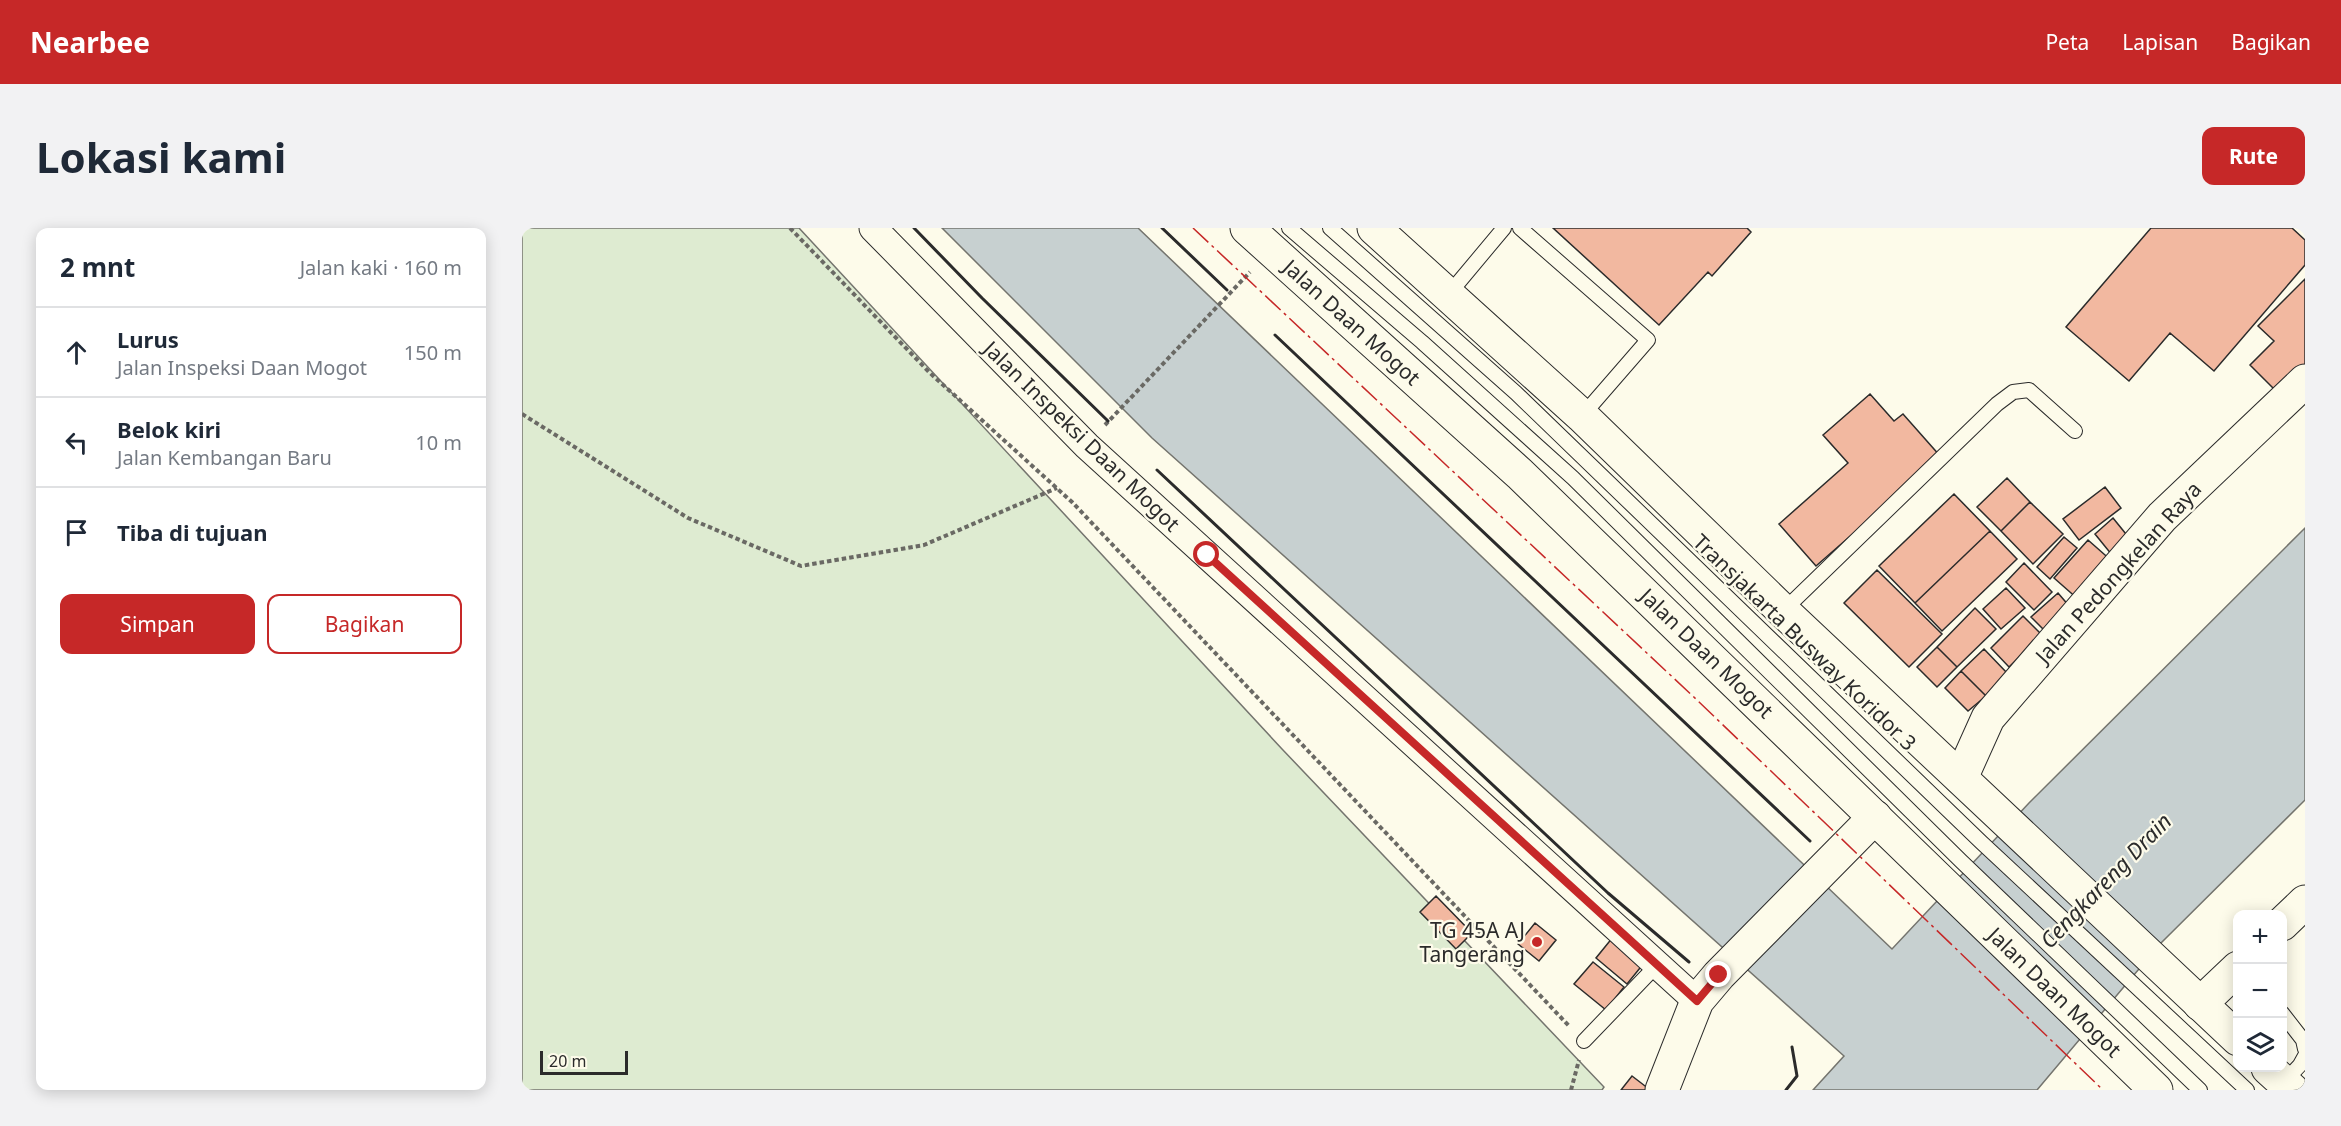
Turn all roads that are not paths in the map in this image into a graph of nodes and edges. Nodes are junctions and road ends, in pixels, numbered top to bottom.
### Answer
1 (873, 228) edge
2 (1247, 228) edge
3 (1289, 228) edge
4 (1330, 228) edge
5 (1374, 228) edge
6 (1504, 228) edge
7 (1520, 228) edge
8 (1448, 295) junction
9 (2305, 381) edge
10 (1582, 416) junction
11 (2075, 431) dead end
12 (1783, 611) junction
13 (1988, 718) junction
14 (1929, 748) junction
15 (1963, 780) junction
16 (1875, 817) junction
17 (2305, 902) edge
18 (2287, 920) edge
19 (1657, 966) junction
20 (2233, 973) edge
21 (2148, 976) junction
22 (1697, 1001) junction
23 (2200, 1004) junction
24 (2287, 1018) edge
25 (2108, 1022) junction
26 (2233, 1034) edge
27 (1584, 1041) road end
28 (2305, 1049) edge
29 (2305, 1056) edge
30 (2282, 1080) edge
31 (1662, 1090) edge
32 (2156, 1090) edge
33 (2200, 1090) edge
34 (2247, 1090) edge

1 - 19 street, Jalan Inspeksi Daan Mogot
2 - 16 main road, Jalan Daan Mogot
3 - 25 lane, Transjakarta Busway Koridor 3
4 - 21 lane, Transjakarta Busway Koridor 3
5 - 8 main road
6 - 8 lane
7 - 10 lane
8 - 10 main road
9 - 13 main road, Jalan Pedongkelan Raya
10 - 12 main road
11 - 12 lane
12 - 14 main road
13 - 14 main road, Jalan Pedongkelan Raya
13 - 15 main road, Jalan Pedongkelan Raya
14 - 15 main road
15 - 21 main road
16 - 22 main road
16 - 25 main road, Jalan Daan Mogot
17 - 18 main road
19 - 22 street, Jalan Inspeksi Daan Mogot
19 - 27 lane
20 - 23 main road
21 - 23 main road
21 - 34 lane, Transjakarta Busway Koridor 3
22 - 31 main road
23 - 26 main road
24 - 28 lane
25 - 32 main road, Jalan Daan Mogot
25 - 33 lane, Transjakarta Busway Koridor 3
29 - 30 lane

